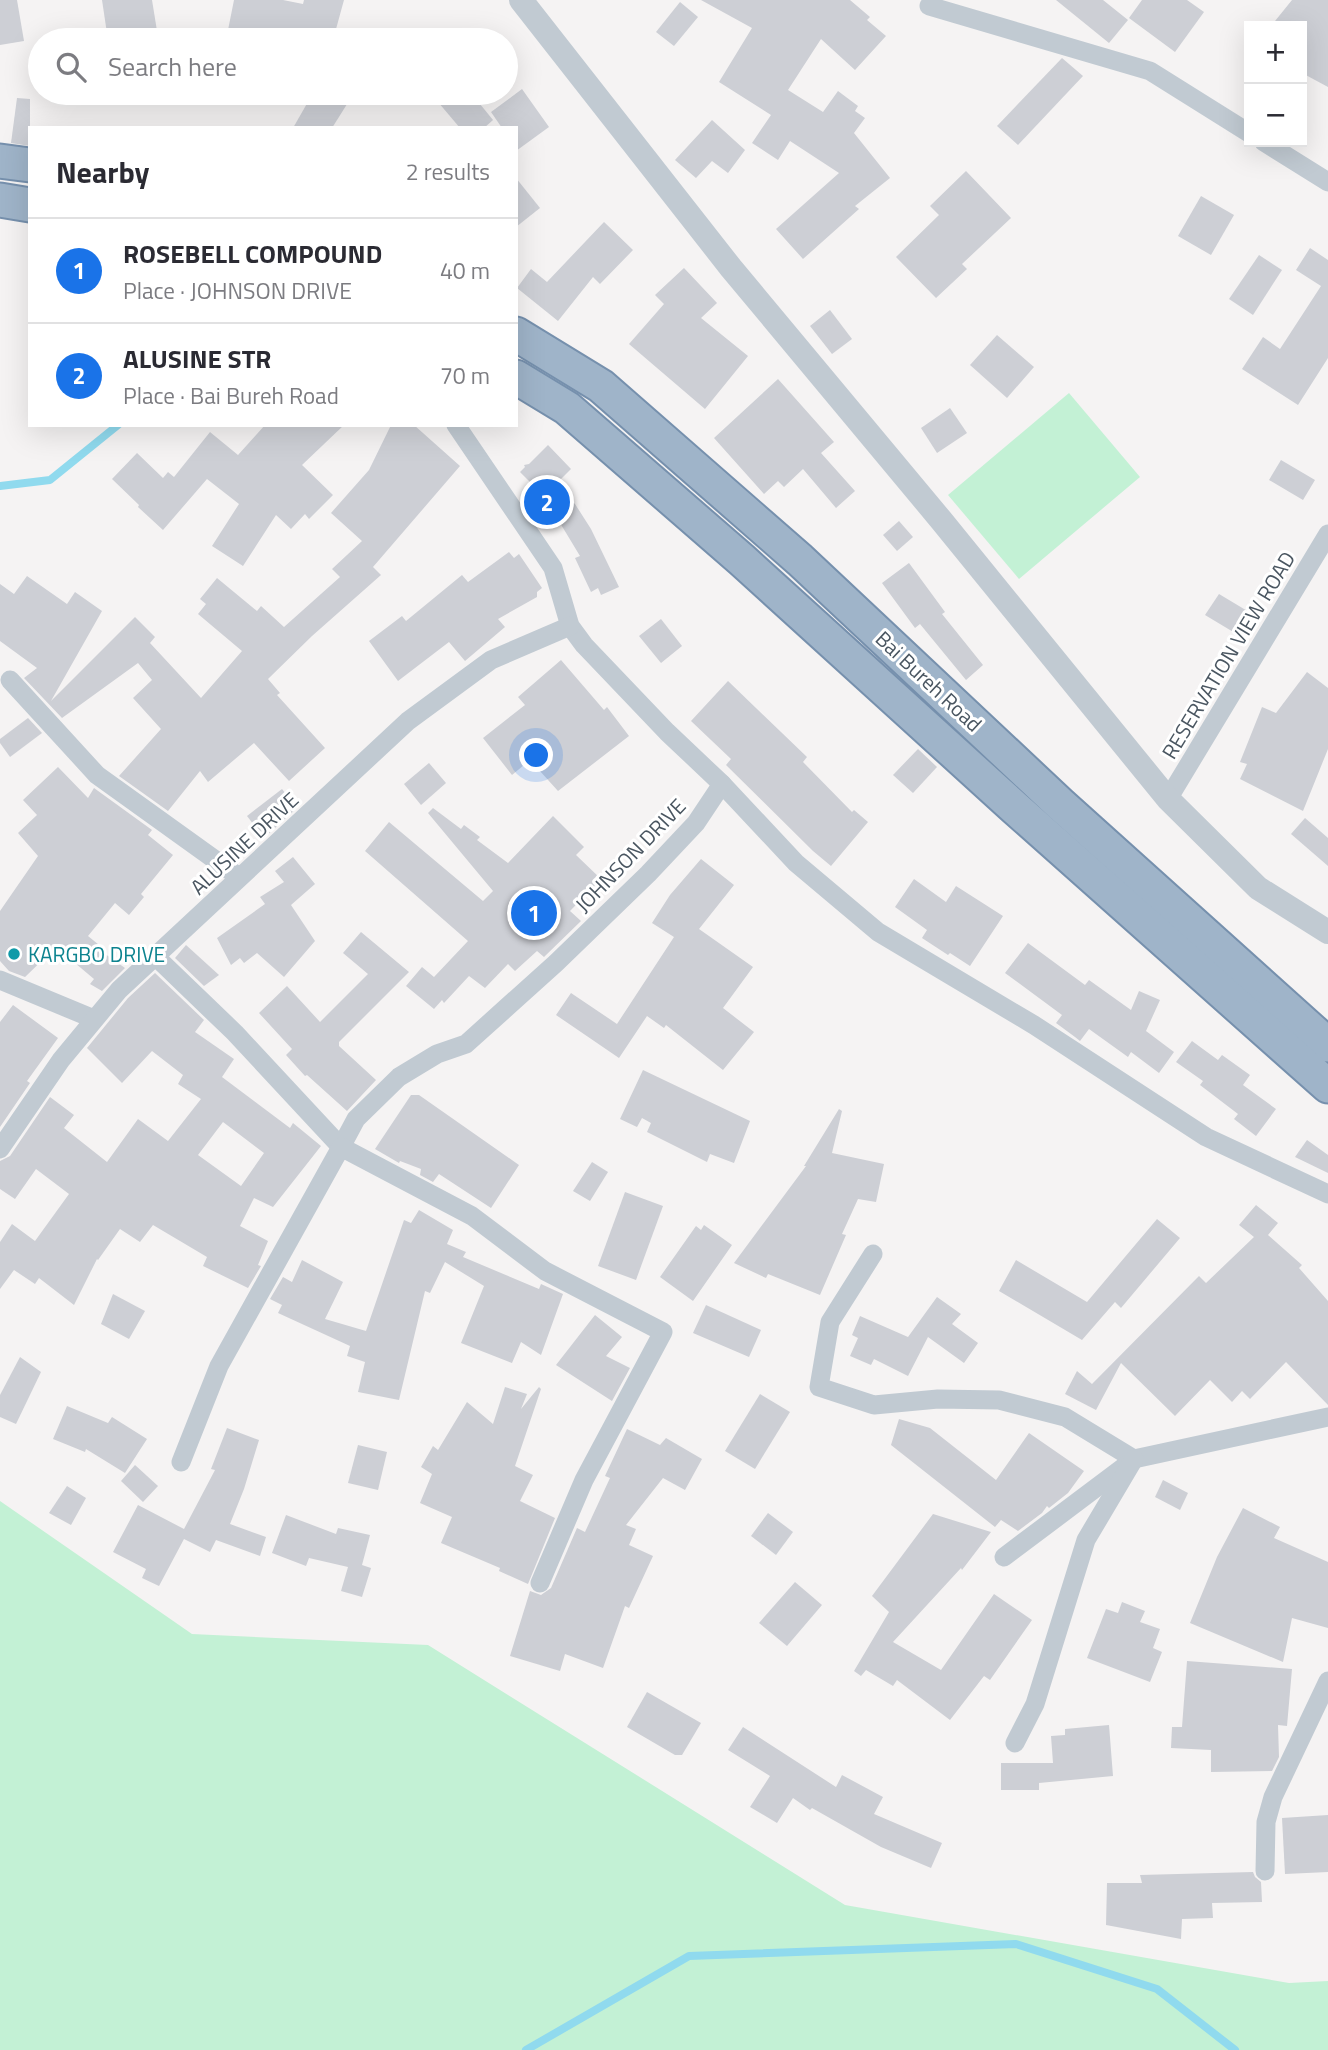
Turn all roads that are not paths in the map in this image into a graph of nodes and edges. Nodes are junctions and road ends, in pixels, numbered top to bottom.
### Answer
1 (522, 0) edge
2 (929, 6) dead end
3 (1244, 130) edge
4 (1272, 147) edge
5 (0, 161) edge
6 (28, 165) edge
7 (1328, 182) edge
8 (0, 200) edge
9 (28, 205) edge
10 (518, 335) edge
11 (518, 378) edge
12 (457, 427) edge
13 (1328, 534) edge
14 (570, 626) junction
15 (10, 680) dead end
16 (722, 784) junction
17 (1168, 799) junction
18 (239, 877) junction
19 (1328, 932) edge
20 (155, 956) junction
21 (0, 980) edge
22 (94, 1019) junction
23 (1328, 1045) edge
24 (1328, 1086) edge
25 (341, 1147) junction
26 (0, 1149) edge
27 (1328, 1194) edge
28 (873, 1254) dead end
29 (1328, 1417) edge
30 (1134, 1459) junction
31 (181, 1462) dead end
32 (1004, 1556) dead end
33 (540, 1583) dead end
34 (1328, 1681) edge
35 (1015, 1743) dead end
36 (1265, 1871) dead end

1 - 17 street
2 - 3 street
4 - 7 street
5 - 6 highway
8 - 9 highway
10 - 23 highway, Bai Bureh Road
11 - 24 highway, Bai Bureh Road
12 - 14 street
13 - 17 street, RESERVATION VIEW ROAD
14 - 16 street
14 - 18 street, ALUSINE DRIVE
15 - 18 street
16 - 25 street, JOHNSON DRIVE
16 - 27 street
17 - 19 street
18 - 20 street, ALUSINE DRIVE
20 - 22 street, ALUSINE DRIVE
20 - 25 street
21 - 22 street
22 - 26 street, ALUSINE DRIVE
25 - 31 street, JOHNSON DRIVE
25 - 33 street
28 - 30 street
29 - 30 street
30 - 32 street
30 - 35 street
34 - 36 street

